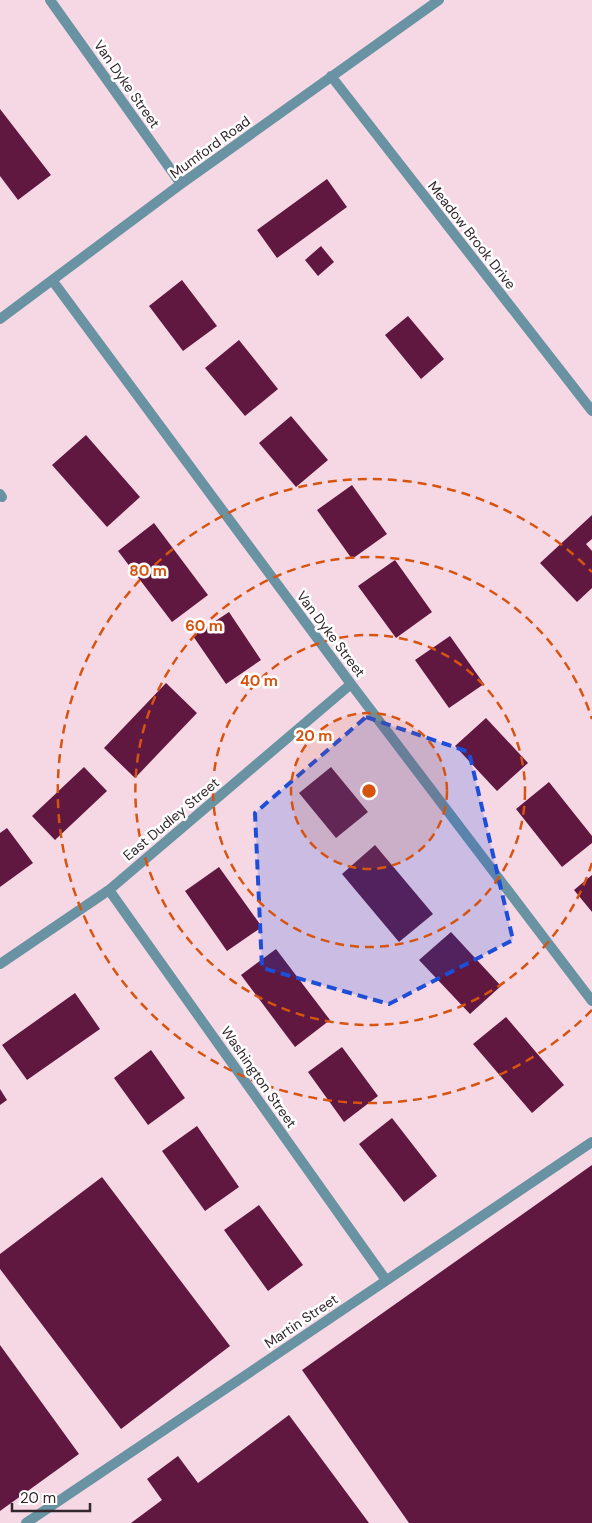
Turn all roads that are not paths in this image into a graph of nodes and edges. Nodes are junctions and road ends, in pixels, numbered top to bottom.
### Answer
1 (50, 0) edge
2 (439, 0) edge
3 (331, 76) junction
4 (181, 184) junction
5 (52, 280) junction
6 (0, 319) edge
7 (592, 411) edge
8 (351, 684) junction
9 (109, 890) junction
10 (0, 964) edge
11 (592, 1001) edge
12 (592, 1142) edge
13 (386, 1280) junction
14 (26, 1523) edge

1 - 4 street, Van Dyke Street
2 - 3 street, Mumford Road
3 - 4 street, Mumford Road
3 - 7 street, Meadow Brook Drive
4 - 5 street, Mumford Road
5 - 6 street, Mumford Road
5 - 8 street, Van Dyke Street
8 - 9 street, East Dudley Street
8 - 11 street, Van Dyke Street
9 - 10 street, East Dudley Street
9 - 13 street, Washington Street
12 - 13 street, Martin Street
13 - 14 street, Martin Street

